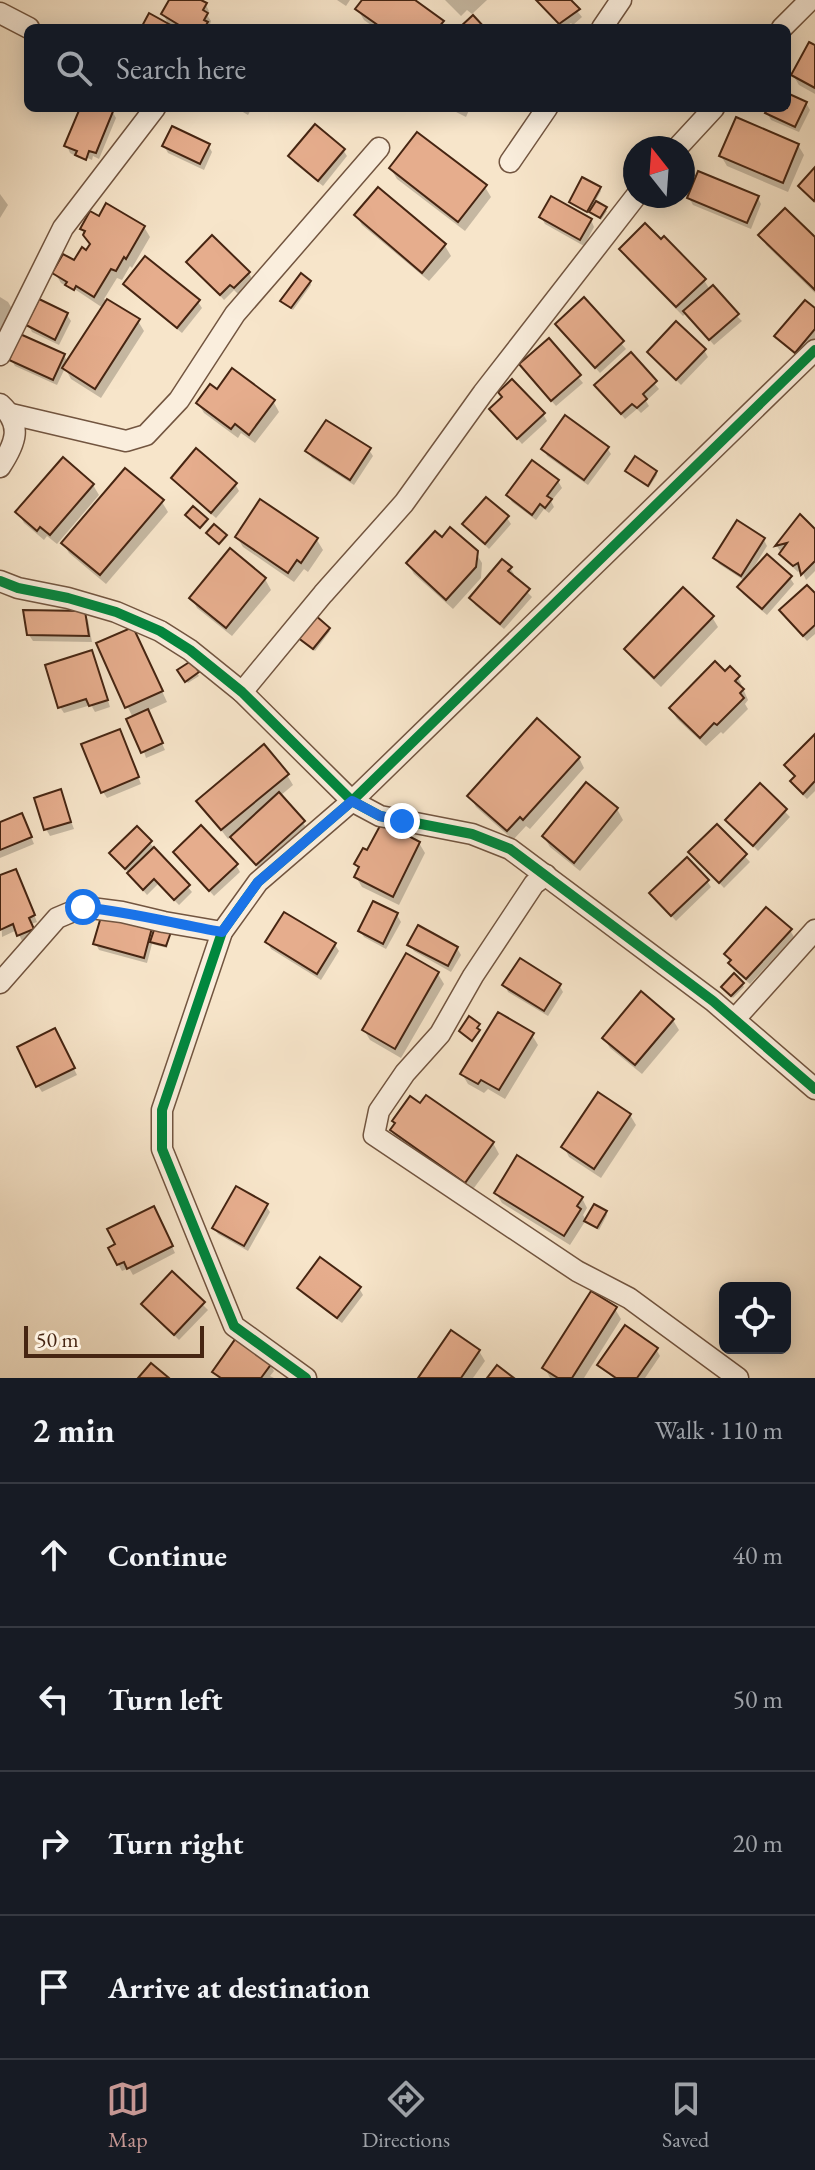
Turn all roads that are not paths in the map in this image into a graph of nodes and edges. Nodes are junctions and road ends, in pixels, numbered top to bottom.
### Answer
1 (621, 0) edge
2 (810, 0) edge
3 (0, 13) edge
4 (605, 24) edge
5 (786, 24) edge
6 (24, 25) edge
7 (152, 112) edge
8 (544, 112) edge
9 (710, 112) edge
10 (688, 136) edge
11 (379, 148) dead end
12 (510, 162) dead end
13 (627, 208) edge
14 (815, 350) edge
15 (0, 355) edge
16 (6, 409) edge
17 (0, 467) edge
18 (0, 581) edge
19 (242, 692) junction
20 (352, 801) junction
21 (546, 875) junction
22 (815, 930) edge
23 (222, 932) junction
24 (0, 983) edge
25 (735, 1019) junction
26 (815, 1089) edge
27 (306, 1378) edge
28 (738, 1378) edge

1 - 4 street
2 - 5 street
3 - 6 street
7 - 15 street
8 - 12 street
9 - 10 street
11 - 16 street
13 - 19 street
14 - 20 street
16 - 17 street
18 - 19 street
19 - 20 street
20 - 21 street
20 - 23 street
21 - 25 street
21 - 28 street
22 - 25 street
23 - 24 street
23 - 27 street
25 - 26 street

